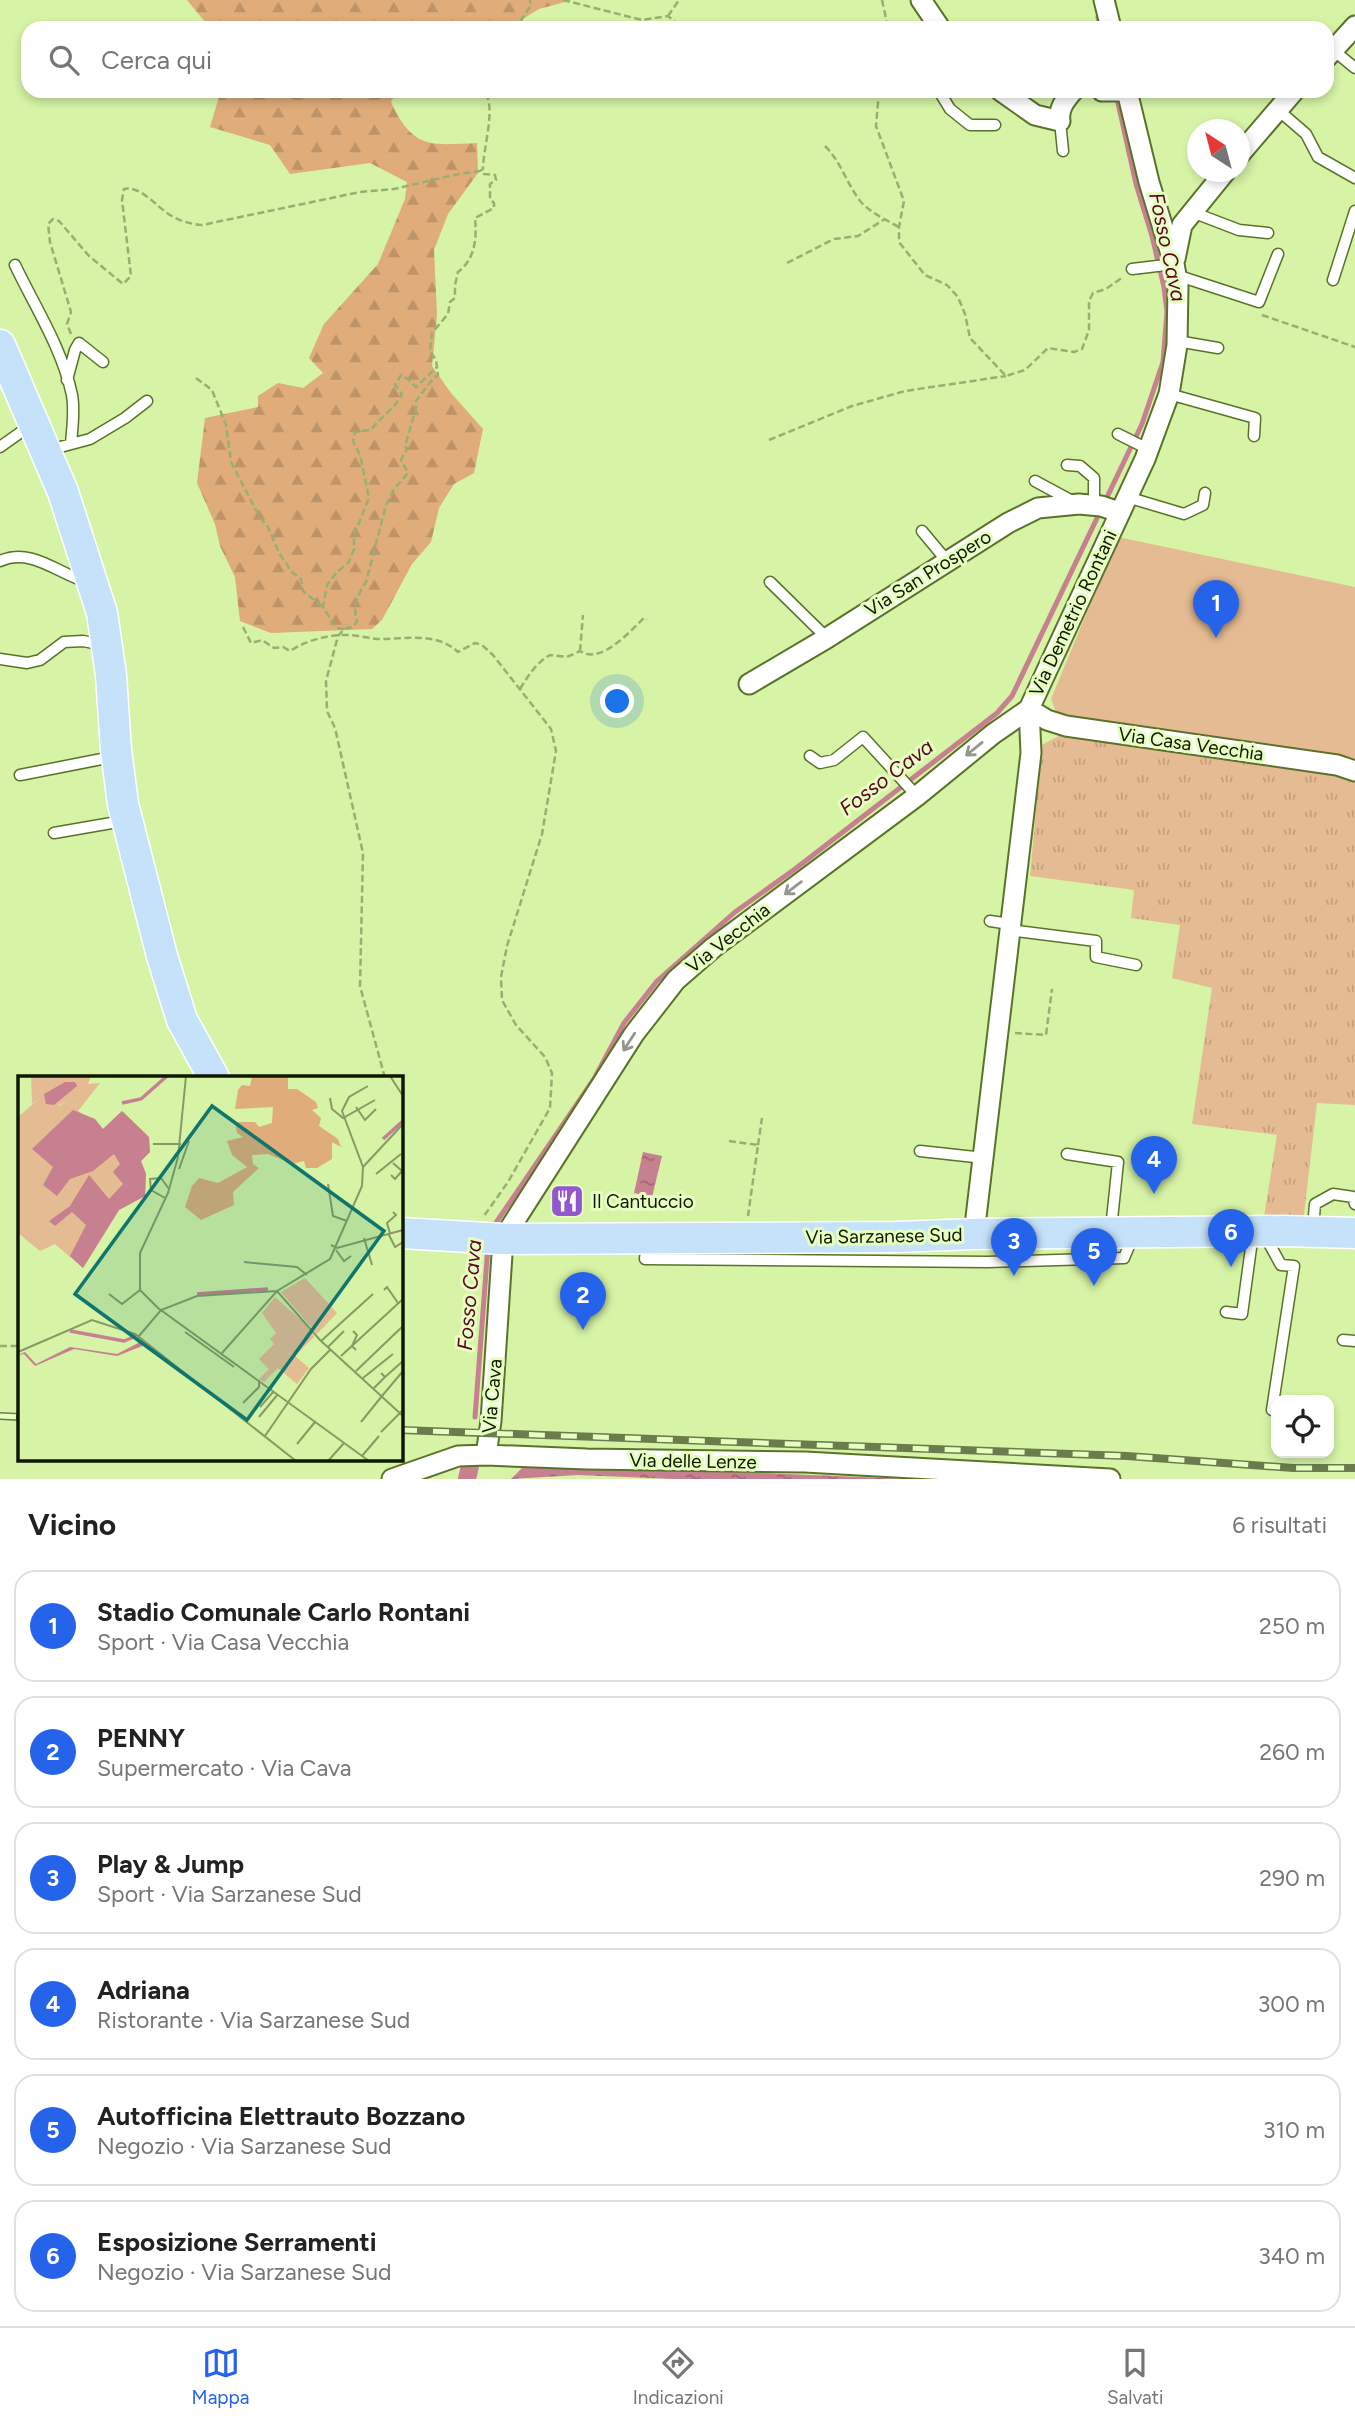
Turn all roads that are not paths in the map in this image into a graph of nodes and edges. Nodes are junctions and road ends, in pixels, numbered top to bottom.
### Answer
1 (921, 0) edge
2 (1104, 0) edge
3 (935, 21) edge
4 (1109, 21) edge
5 (1355, 26) edge
6 (1334, 50) edge
7 (1334, 56) edge
8 (1355, 68) edge
9 (943, 98) edge
10 (1011, 98) edge
11 (1067, 98) edge
12 (1118, 98) edge
13 (1287, 98) edge
14 (1277, 109) junction
15 (1060, 121) junction
16 (995, 125) dead end
17 (1250, 142) edge
18 (1063, 152) dead end
19 (1355, 178) edge
20 (1217, 182) edge
21 (1355, 211) edge
22 (1192, 212) junction
23 (1268, 233) dead end
24 (1278, 254) dead end
25 (15, 265) dead end
26 (1172, 268) junction
27 (1132, 269) dead end
28 (1333, 280) dead end
29 (1177, 341) junction
30 (0, 345) edge
31 (1217, 348) dead end
32 (103, 362) dead end
33 (67, 380) junction
34 (1169, 394) junction
35 (147, 401) dead end
36 (34, 423) junction
37 (1122, 436) dead end
38 (1255, 436) dead end
39 (0, 447) edge
40 (1144, 447) junction
41 (58, 448) junction
42 (1067, 465) dead end
43 (1035, 481) dead end
44 (1205, 494) dead end
45 (1104, 505) junction
46 (922, 531) dead end
47 (0, 561) edge
48 (947, 561) junction
49 (770, 582) dead end
50 (94, 584) junction
51 (827, 638) junction
52 (107, 646) junction
53 (0, 659) edge
54 (749, 684) dead end
55 (1029, 709) junction
56 (117, 756) junction
57 (810, 757) dead end
58 (1355, 771) edge
59 (20, 775) dead end
60 (913, 792) junction
61 (128, 820) junction
62 (54, 833) dead end
63 (990, 921) dead end
64 (1009, 927) junction
65 (1136, 965) dead end
66 (213, 1076) edge
67 (920, 1151) dead end
68 (1067, 1154) dead end
69 (984, 1158) junction
70 (1355, 1204) edge
71 (1258, 1232) junction
72 (1312, 1232) junction
73 (402, 1233) edge
74 (1355, 1233) edge
75 (974, 1234) junction
76 (1122, 1234) junction
77 (489, 1238) junction
78 (648, 1238) junction
79 (1226, 1312) dead end
80 (1343, 1340) dead end
81 (1355, 1341) edge
82 (1274, 1395) edge
83 (486, 1455) junction
84 (392, 1479) edge
85 (1110, 1479) edge

1 - 3 street
2 - 4 street
5 - 6 street
7 - 8 lane
9 - 16 lane
10 - 15 street
11 - 15 street
12 - 26 street, Via Demetrio Rontani
13 - 14 street
14 - 17 street
14 - 19 lane
15 - 18 lane
20 - 22 street
21 - 28 lane
22 - 23 lane
22 - 26 street
24 - 26 lane
25 - 33 lane
26 - 27 lane
26 - 29 street, Via Demetrio Rontani
29 - 31 lane
29 - 34 street, Via Demetrio Rontani
30 - 36 main road
32 - 33 lane
33 - 41 lane
34 - 38 lane
34 - 40 street, Via Demetrio Rontani
35 - 41 lane
36 - 39 lane
36 - 41 main road
37 - 40 lane
40 - 45 street, Via Demetrio Rontani
41 - 50 main road
42 - 45 lane
43 - 45 lane
44 - 45 lane
45 - 48 street, Via San Prospero
45 - 55 street, Via Demetrio Rontani
46 - 48 lane
47 - 50 lane
48 - 51 street, Via San Prospero
49 - 51 lane
50 - 52 main road
51 - 54 street, Via San Prospero
52 - 53 lane
52 - 56 main road
55 - 58 street, Via Casa Vecchia
55 -> 60 street, Via Vecchia
55 - 64 street, Via Demetrio Rontani
56 - 59 lane
56 - 61 main road
57 - 60 lane
60 -> 77 street, Via Vecchia
61 - 62 lane
61 - 66 main road
63 - 64 lane
64 - 65 lane
64 - 69 street, Via Demetrio Rontani
67 - 69 lane
68 - 76 lane
69 - 75 street, Via Demetrio Rontani
70 - 72 lane
71 - 72 main road, Via Sarzanese Sud
71 - 76 main road, Via Sarzanese Sud
71 - 79 lane
71 - 82 lane
72 - 74 main road, Via Sarzanese Sud
73 - 77 main road, Via Sarzanese Sud
75 - 76 main road, Via Sarzanese Sud
75 - 78 main road, Via Sarzanese Sud
76 - 78 lane
77 - 78 main road, Via Sarzanese Sud
77 - 83 street, Via Cava
80 - 81 lane
83 - 84 street, Via Cava
83 - 85 street, Via delle Lenze

